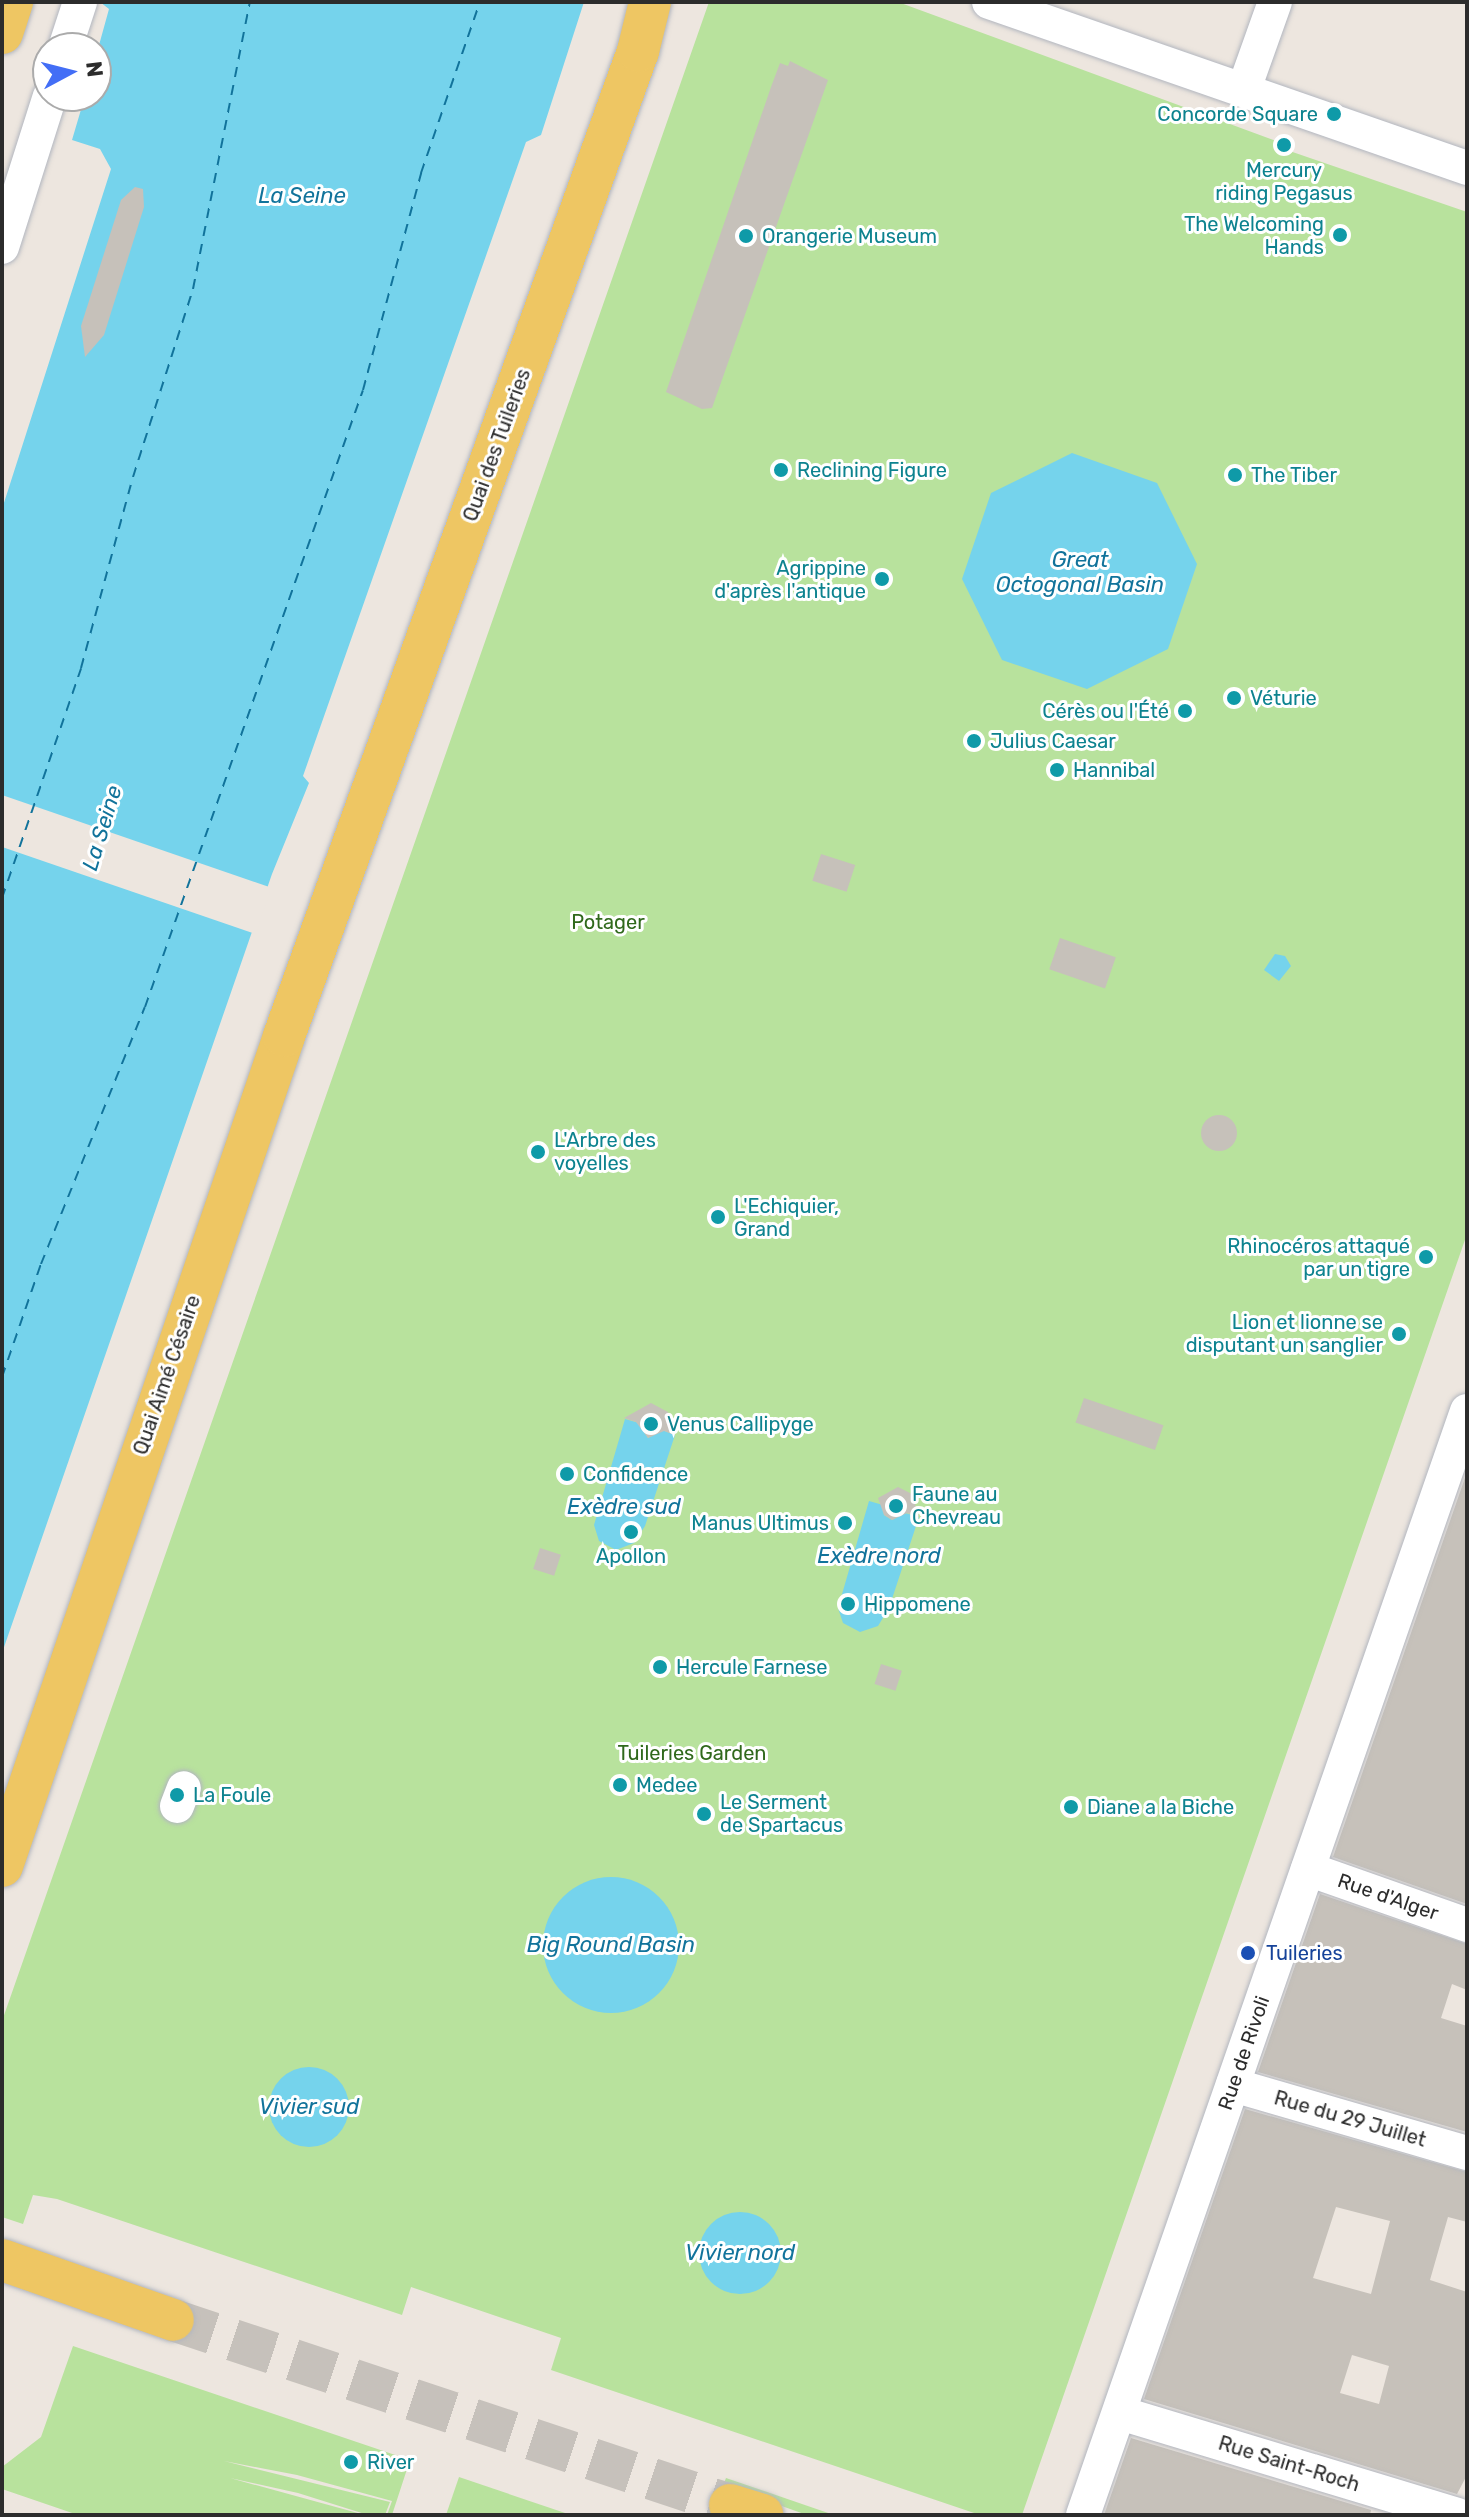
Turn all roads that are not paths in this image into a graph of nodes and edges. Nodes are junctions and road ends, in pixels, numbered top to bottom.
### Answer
1 (12, 2) edge
2 (80, 2) edge
3 (650, 2) edge
4 (662, 2) edge
5 (989, 2) edge
6 (1275, 2) edge
7 (70, 32) edge
8 (2, 33) edge
9 (638, 51) junction
10 (1244, 89) junction
11 (45, 112) edge
12 (1467, 168) edge
13 (2, 247) edge
14 (339, 886) joint
15 (1467, 1411) edge
16 (2, 1866) edge
17 (1308, 1869) junction
18 (1467, 1925) edge
19 (1233, 2085) junction
20 (1467, 2153) edge
21 (2, 2260) edge
22 (173, 2320) tunnel mouth
23 (1120, 2413) junction
24 (1083, 2515) edge
25 (1457, 2515) edge

1 - 8 main road
2 - 7 street
3 - 9 main road, Quai des Tuileries
4 - 9 main road
5 - 10 street
6 - 10 street
9 - 14 main road, Quai des Tuileries
10 - 12 street
11 - 13 street
14 - 16 main road, Quai Aimé Césaire
15 - 17 street, Rue de Rivoli
17 - 18 street, Rue d'Alger
17 - 19 street, Rue de Rivoli
19 - 20 street, Rue du 29 Juillet
19 - 23 street, Rue de Rivoli
21 - 22 main road
23 - 24 street, Rue de Rivoli
23 - 25 street, Rue Saint-Roch

